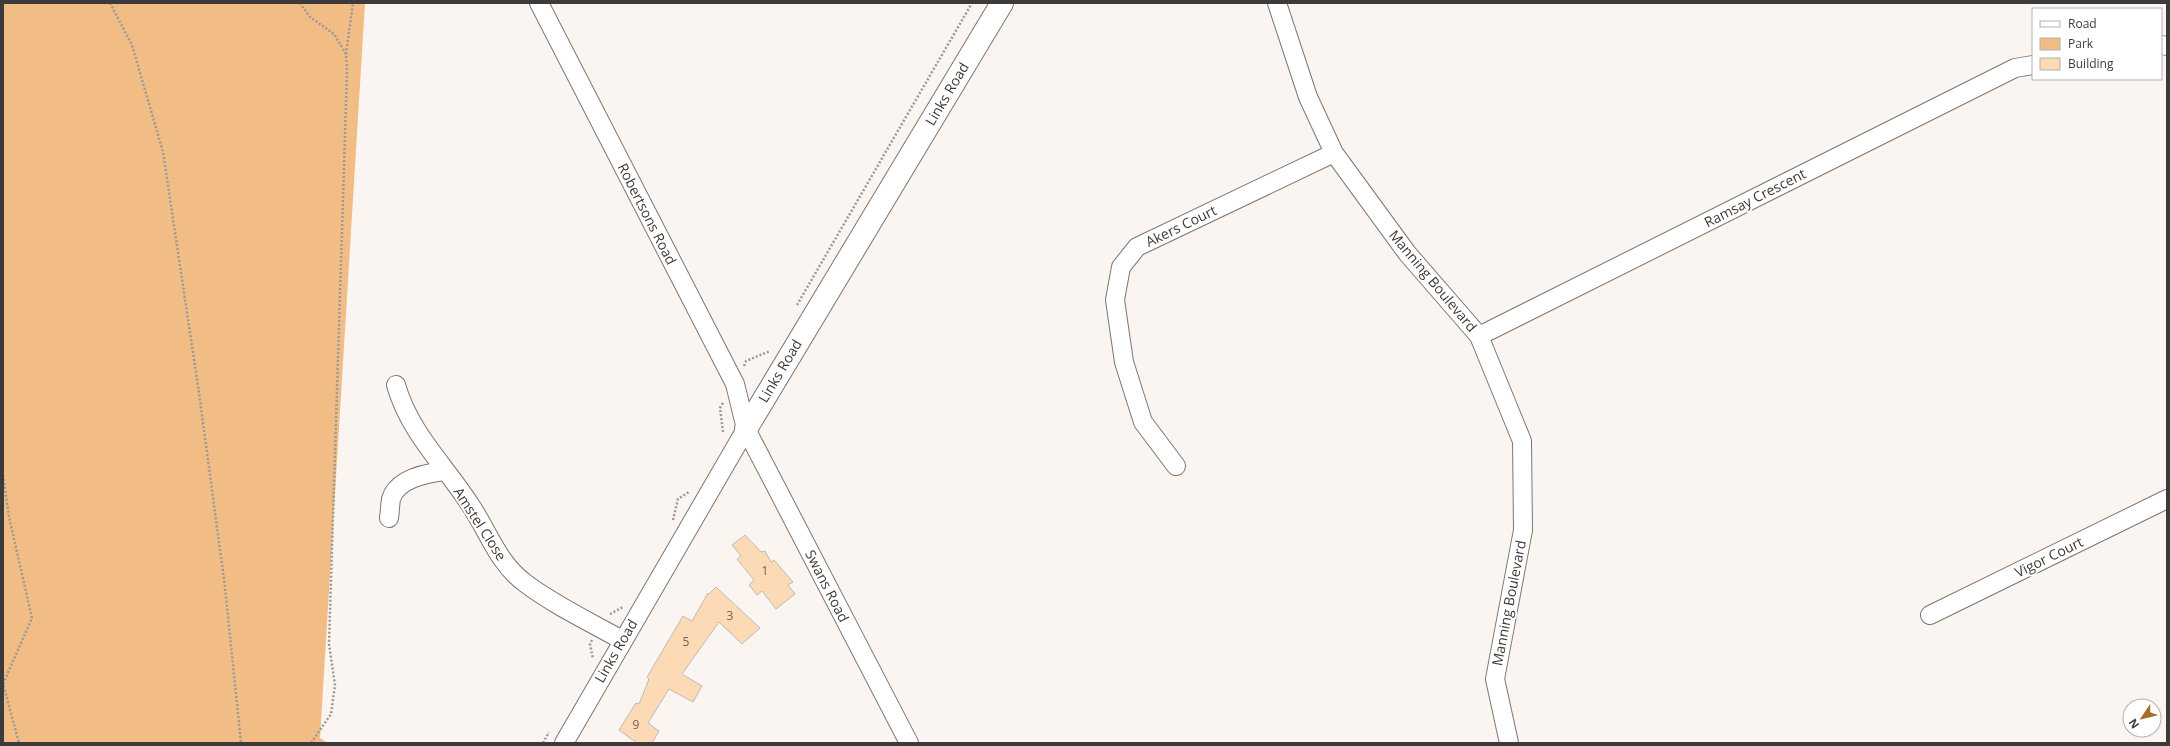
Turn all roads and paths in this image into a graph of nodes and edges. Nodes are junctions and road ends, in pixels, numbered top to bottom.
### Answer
1 (110, 3) edge
2 (300, 3) edge
3 (353, 3) edge
4 (539, 3) edge
5 (972, 3) edge
6 (1002, 3) edge
7 (1277, 3) edge
8 (346, 54) junction
9 (2032, 65) edge
10 (1334, 153) junction
11 (793, 311) dead end
12 (1479, 336) junction
13 (774, 345) dead end
14 (735, 384) junction
15 (396, 385) dead end
16 (746, 428) junction
17 (720, 438) dead end
18 (1176, 466) dead end
19 (444, 471) junction
20 (3, 476) edge
21 (690, 491) dead end
22 (2167, 499) edge
23 (389, 518) dead end
24 (672, 522) dead end
25 (625, 606) dead end
26 (1930, 614) dead end
27 (598, 627) junction
28 (622, 640) junction
29 (589, 666) dead end
30 (550, 730) dead end
31 (19, 743) edge
32 (241, 743) edge
33 (311, 743) edge
34 (543, 743) edge
35 (564, 743) edge
36 (909, 743) edge
37 (1508, 743) edge

1 - 32 path
2 - 8 path
3 - 8 path
4 - 14 street, Robertsons Road
5 - 11 path
6 - 16 street, Links Road
7 - 10 street, Manning Boulevard
8 - 33 path
9 - 12 street, Ramsay Crescent
10 - 12 street, Manning Boulevard
10 - 18 street, Akers Court
12 - 37 street, Manning Boulevard
13 - 14 path
14 - 16 street, Robertsons Road
14 - 17 path
15 - 19 street, Amstel Close
16 - 28 street, Links Road
16 - 36 street, Swans Road
19 - 23 street
19 - 27 street, Amstel Close
20 - 31 path
21 - 24 path
22 - 26 street, Vigor Court
25 - 27 path
27 - 28 street, Amstel Close
27 - 29 path
28 - 35 street, Links Road
30 - 34 path

